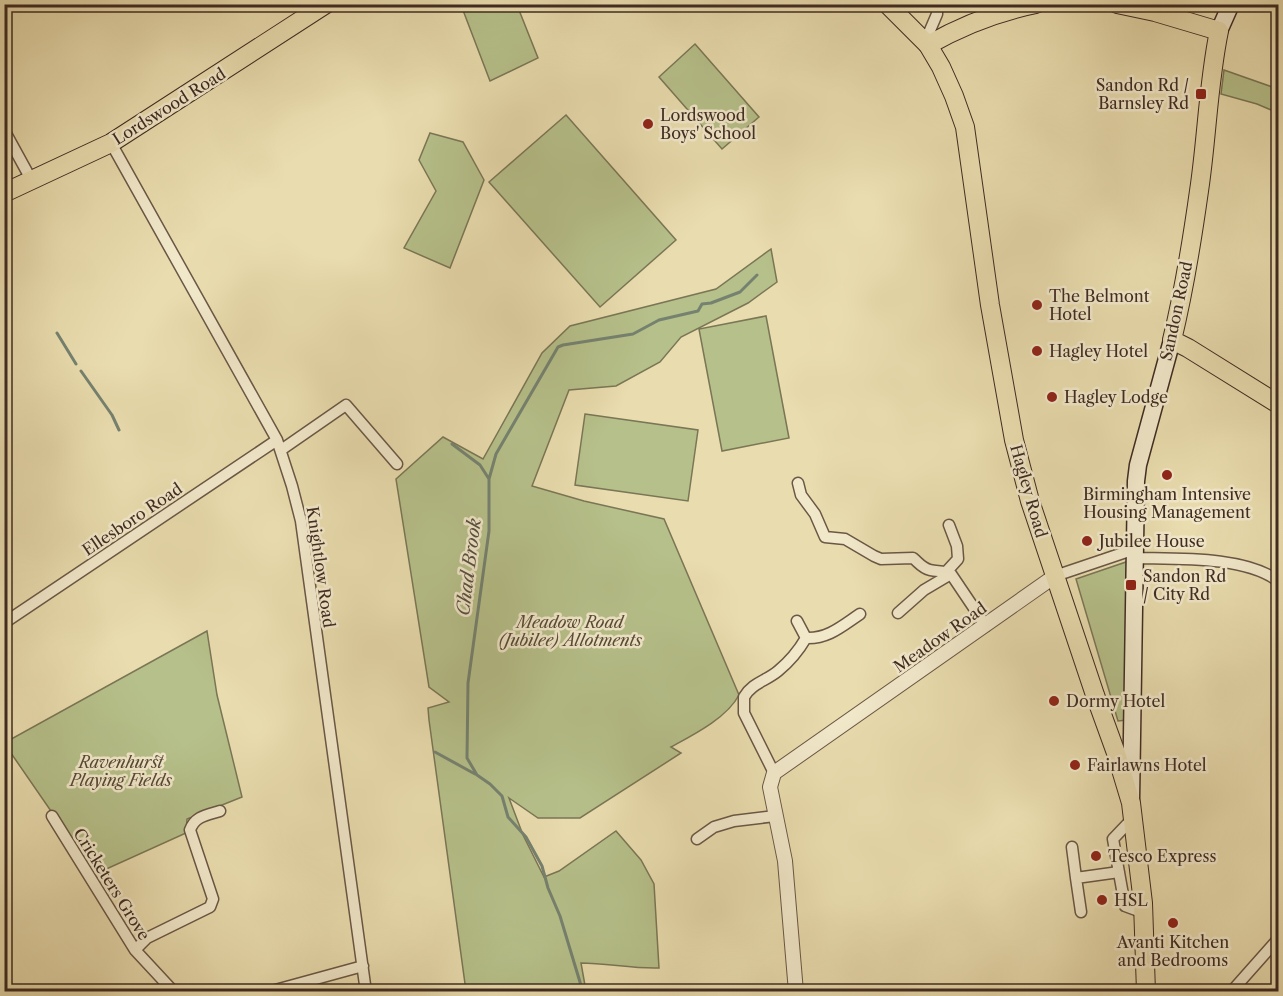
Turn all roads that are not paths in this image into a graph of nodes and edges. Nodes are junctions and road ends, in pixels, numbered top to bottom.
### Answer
1 (326, 4) edge
2 (887, 4) edge
3 (937, 4) edge
4 (1036, 4) edge
5 (1118, 4) edge
6 (1231, 4) edge
7 (1219, 31) junction
8 (927, 44) junction
9 (4, 130) edge
10 (111, 143) junction
11 (32, 181) junction
12 (4, 193) edge
13 (1172, 340) junction
14 (1278, 404) edge
15 (279, 445) junction
16 (398, 465) dead end
17 (798, 483) dead end
18 (949, 525) dead end
19 (1136, 553) junction
20 (949, 573) junction
21 (1055, 576) junction
22 (1278, 581) edge
23 (898, 613) dead end
24 (860, 614) dead end
25 (797, 621) dead end
26 (4, 623) edge
27 (986, 626) junction
28 (806, 638) junction
29 (1133, 727) junction
30 (1116, 753) junction
31 (774, 773) junction
32 (1132, 810) junction
33 (220, 811) dead end
34 (52, 816) dead end
35 (775, 816) junction
36 (697, 839) dead end
37 (1072, 847) dead end
38 (1119, 872) junction
39 (1076, 878) junction
40 (1081, 912) dead end
41 (1144, 913) junction
42 (1278, 939) edge
43 (135, 950) junction
44 (363, 966) junction
45 (4, 984) edge
46 (8, 992) edge
47 (174, 992) edge
48 (268, 992) edge
49 (366, 992) edge
50 (796, 992) edge
51 (1146, 992) edge
52 (1231, 992) edge

1 - 10 main road, Lordswood Road
2 - 8 main road, Hagley Road
3 - 8 street
4 - 8 main road
5 - 7 main road
6 - 7 main road, Sandon Road
7 - 13 main road, Sandon Road
8 - 21 main road, Hagley Road
9 - 11 street
10 - 11 main road, Lordswood Road
10 - 15 street, Knightlow Road
11 - 12 main road, Lordswood Road
13 - 14 main road
13 - 19 main road, Sandon Road
15 - 16 street, Ellesboro Road
15 - 26 street, Ellesboro Road
15 - 44 street, Knightlow Road
17 - 20 street
18 - 20 street
19 - 21 street, Meadow Road
19 - 22 street
19 - 29 main road, Sandon Road
20 - 23 street
20 - 27 street
21 - 27 street, Meadow Road
21 - 30 main road, Hagley Road
24 - 28 street
25 - 28 street
27 - 31 street, Meadow Road
28 - 31 street
29 - 30 main road
29 - 32 main road, Sandon Road
30 - 32 main road, Hagley Road
31 - 35 street
32 - 38 street
32 - 41 main road, Hagley Road
33 - 43 street
34 - 43 street, Cricketers Grove
35 - 36 street
35 - 50 street
37 - 39 street
38 - 39 street
38 - 41 street
39 - 40 street
41 - 51 main road, Hagley Road
42 - 52 street
43 - 47 street, Cricketers Grove
44 - 48 street
44 - 49 street, Knightlow Road
45 - 46 street

